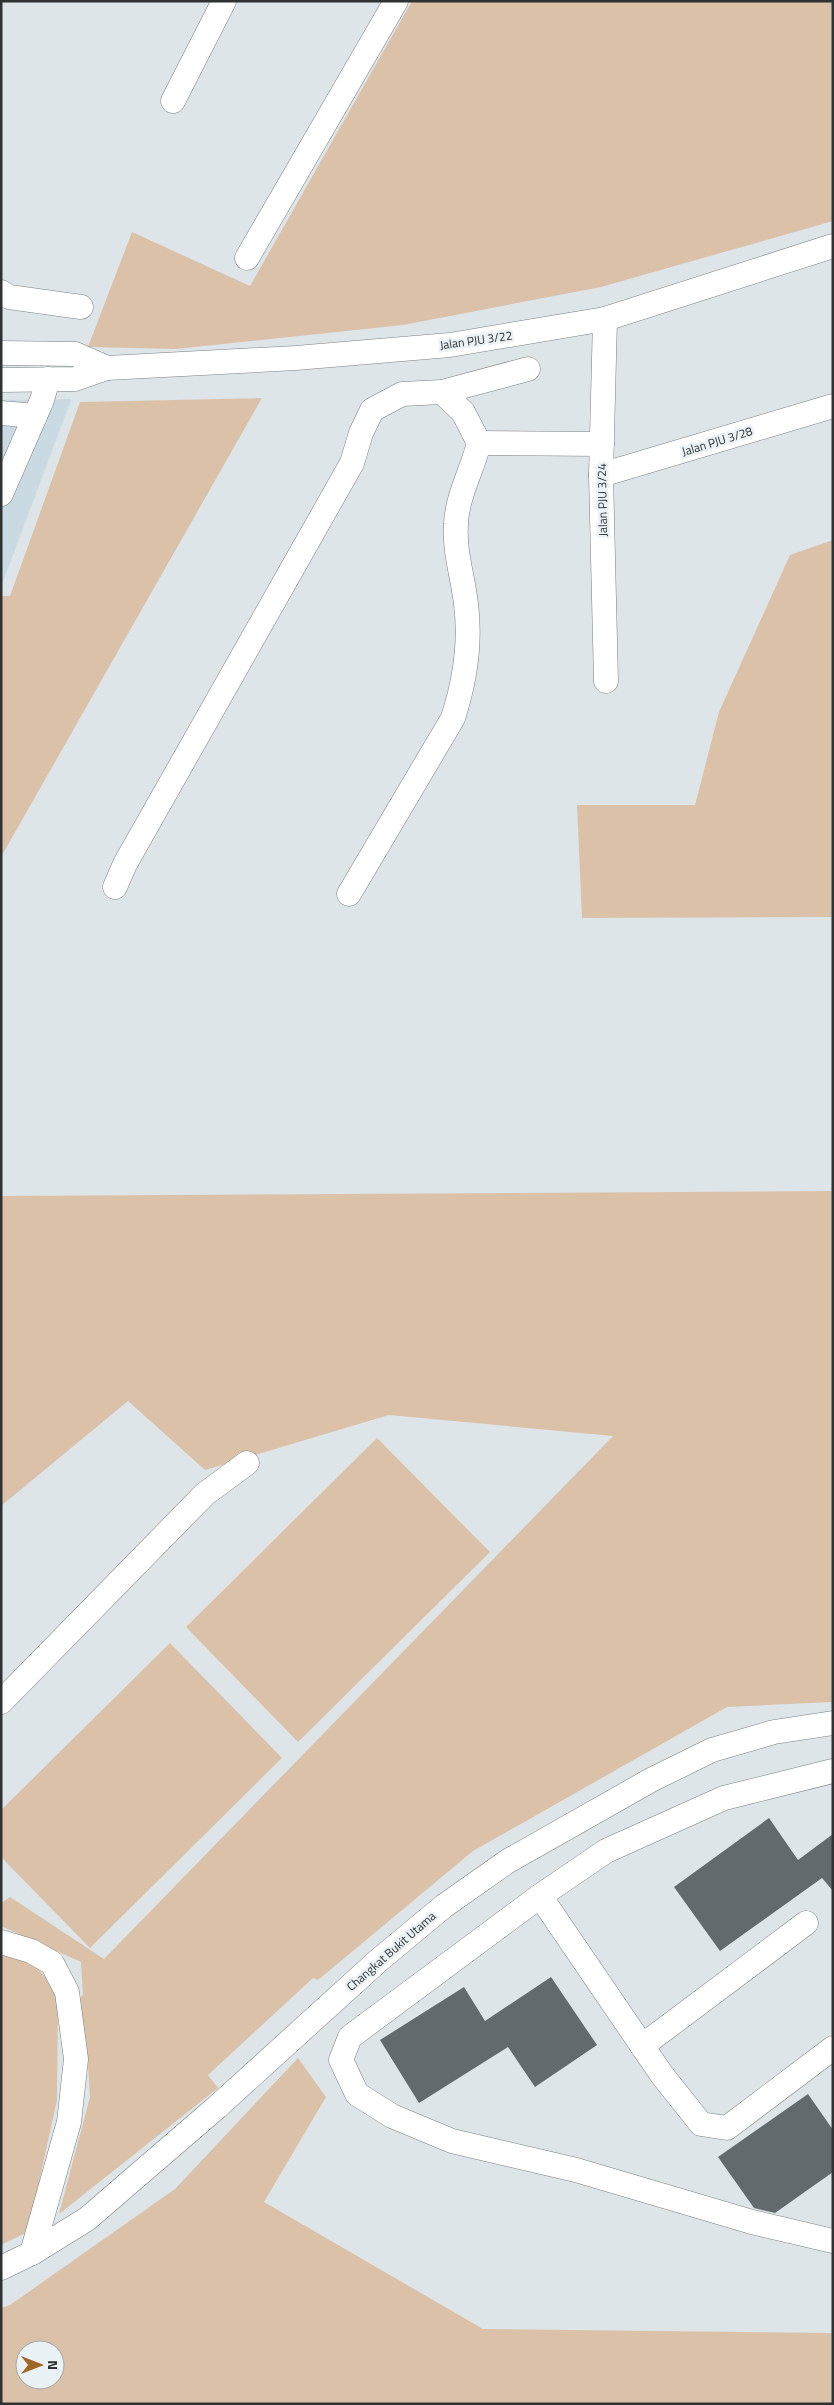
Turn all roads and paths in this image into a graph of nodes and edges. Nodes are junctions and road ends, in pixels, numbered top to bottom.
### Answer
1 (224, 1) edge
2 (396, 1) edge
3 (172, 101) dead end
4 (833, 246) edge
5 (247, 258) dead end
6 (1, 292) edge
7 (81, 307) dead end
8 (605, 319) junction
9 (1, 353) edge
10 (107, 368) junction
11 (528, 368) dead end
12 (48, 379) junction
13 (1, 380) edge
14 (442, 392) junction
15 (833, 406) edge
16 (1, 413) edge
17 (35, 416) junction
18 (479, 443) junction
19 (602, 444) junction
20 (601, 475) junction
21 (1, 494) edge
22 (606, 681) dead end
23 (115, 887) dead end
24 (349, 894) dead end
25 (247, 1463) dead end
26 (1, 1702) edge
27 (833, 1723) edge
28 (833, 1771) edge
29 (540, 1896) junction
30 (806, 1923) dead end
31 (1, 1942) edge
32 (642, 2046) junction
33 (833, 2048) edge
34 (833, 2242) edge
35 (32, 2253) junction
36 (1, 2268) edge

1 - 3 street
2 - 5 street
4 - 8 street, Jalan PJU 3/22
6 - 7 street
8 - 10 street, Jalan PJU 3/22
8 - 19 street, Jalan PJU 3/24
9 - 10 street, Jalan PJU 3/22
10 - 12 street, Jalan PJU 3/22
11 - 14 street
12 - 13 street, Jalan PJU 3/22
12 - 17 street
14 - 18 street
14 - 23 street
15 - 20 street, Jalan PJU 3/28
16 - 17 street
17 - 21 street
18 - 19 street
18 - 24 street
19 - 20 street, Jalan PJU 3/24
20 - 22 street, Jalan PJU 3/24
25 - 26 street
27 - 35 street, Changkat Bukit Utama
28 - 29 street
29 - 32 street
29 - 34 street
30 - 32 street
31 - 35 street
32 - 33 street
35 - 36 street, Changkat Bukit Utama

